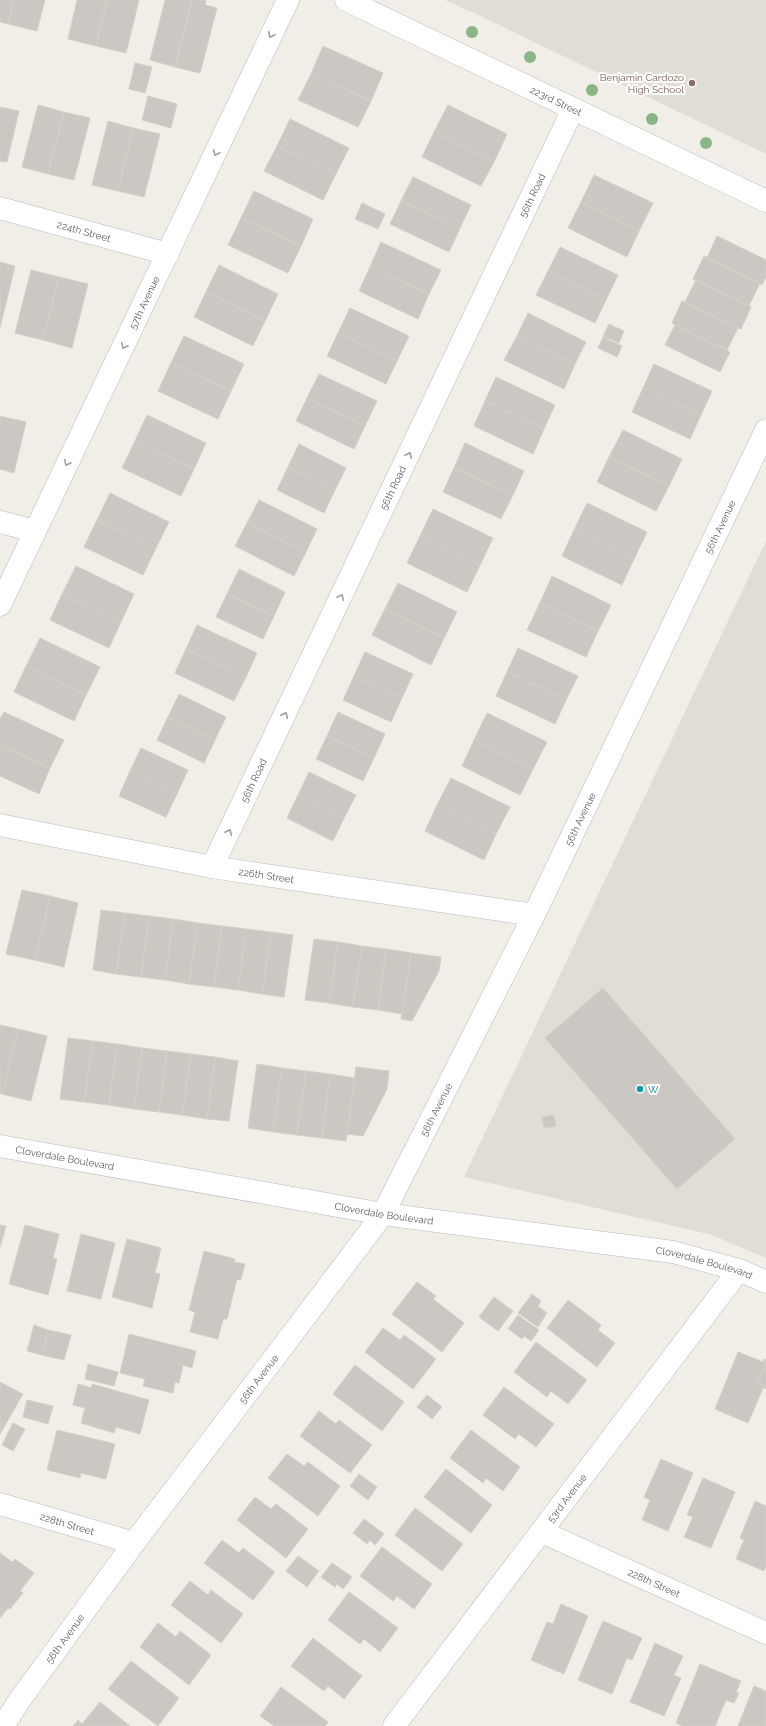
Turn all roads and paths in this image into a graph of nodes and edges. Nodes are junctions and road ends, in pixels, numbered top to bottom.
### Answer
1 (288, 0) edge
2 (346, 0) edge
3 (573, 109) junction
4 (766, 201) edge
5 (0, 208) edge
6 (168, 254) junction
7 (766, 430) edge
8 (0, 522) edge
9 (35, 531) junction
10 (0, 605) edge
11 (0, 825) edge
12 (212, 867) junction
13 (534, 915) junction
14 (0, 1146) edge
15 (383, 1214) junction
16 (739, 1270) junction
17 (766, 1282) edge
18 (0, 1504) edge
19 (542, 1532) junction
20 (134, 1544) junction
21 (766, 1633) edge
22 (4, 1726) edge
23 (394, 1726) edge

1 -> 6 street, 57th Avenue
2 - 3 street, 223rd Street
3 - 4 street, 223rd Street
12 -> 3 street, 56th Road
5 - 6 street, 224th Street
6 -> 9 street, 57th Avenue
7 - 13 street, 56th Avenue
8 - 9 street
9 - 10 street, 57th Avenue
11 - 12 street, 226th Street
12 - 13 street, 226th Street
13 - 15 street, 56th Avenue
14 - 15 street, Cloverdale Boulevard
15 - 16 street, Cloverdale Boulevard
15 - 20 street, 56th Avenue
16 - 17 street, Cloverdale Boulevard
16 - 19 street, 53rd Avenue
18 - 20 street, 228th Street
19 - 21 street, 228th Street
19 - 23 street, 53rd Avenue
20 - 22 street, 56th Avenue

